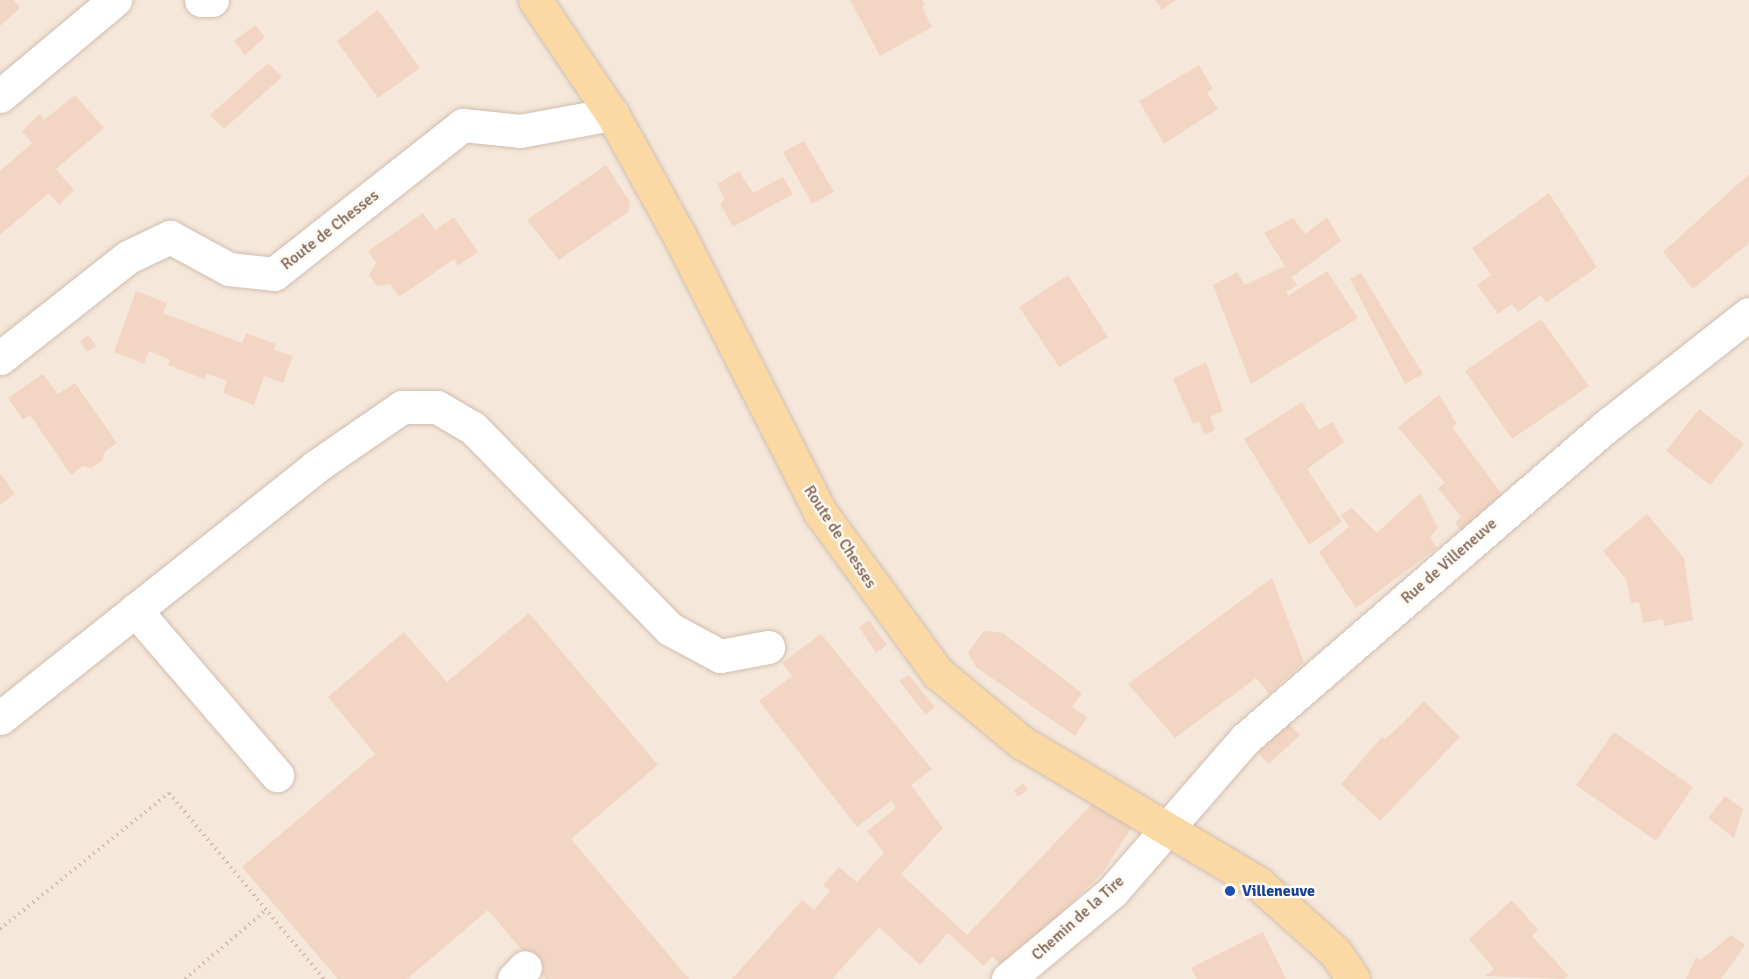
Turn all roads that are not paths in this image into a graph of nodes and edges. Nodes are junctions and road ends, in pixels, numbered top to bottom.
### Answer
1 (114, 0) edge
2 (201, 0) edge
3 (212, 0) edge
4 (535, 0) edge
5 (0, 96) edge
6 (612, 114) junction
7 (1749, 314) edge
8 (0, 358) edge
9 (135, 610) junction
10 (768, 646) dead end
11 (0, 718) edge
12 (277, 776) dead end
13 (1168, 827) junction
14 (1008, 979) edge
15 (1353, 979) edge

1 - 5 street
2 - 3 street
4 - 6 main road, Route de Chesses
6 - 8 street, Route de Chesses
6 - 13 main road, Route de Chesses
7 - 13 street, Rue de Villeneuve
9 - 10 street
9 - 11 street
9 - 12 street
13 - 14 street, Chemin de la Tire
13 - 15 main road, Route de Chesses

